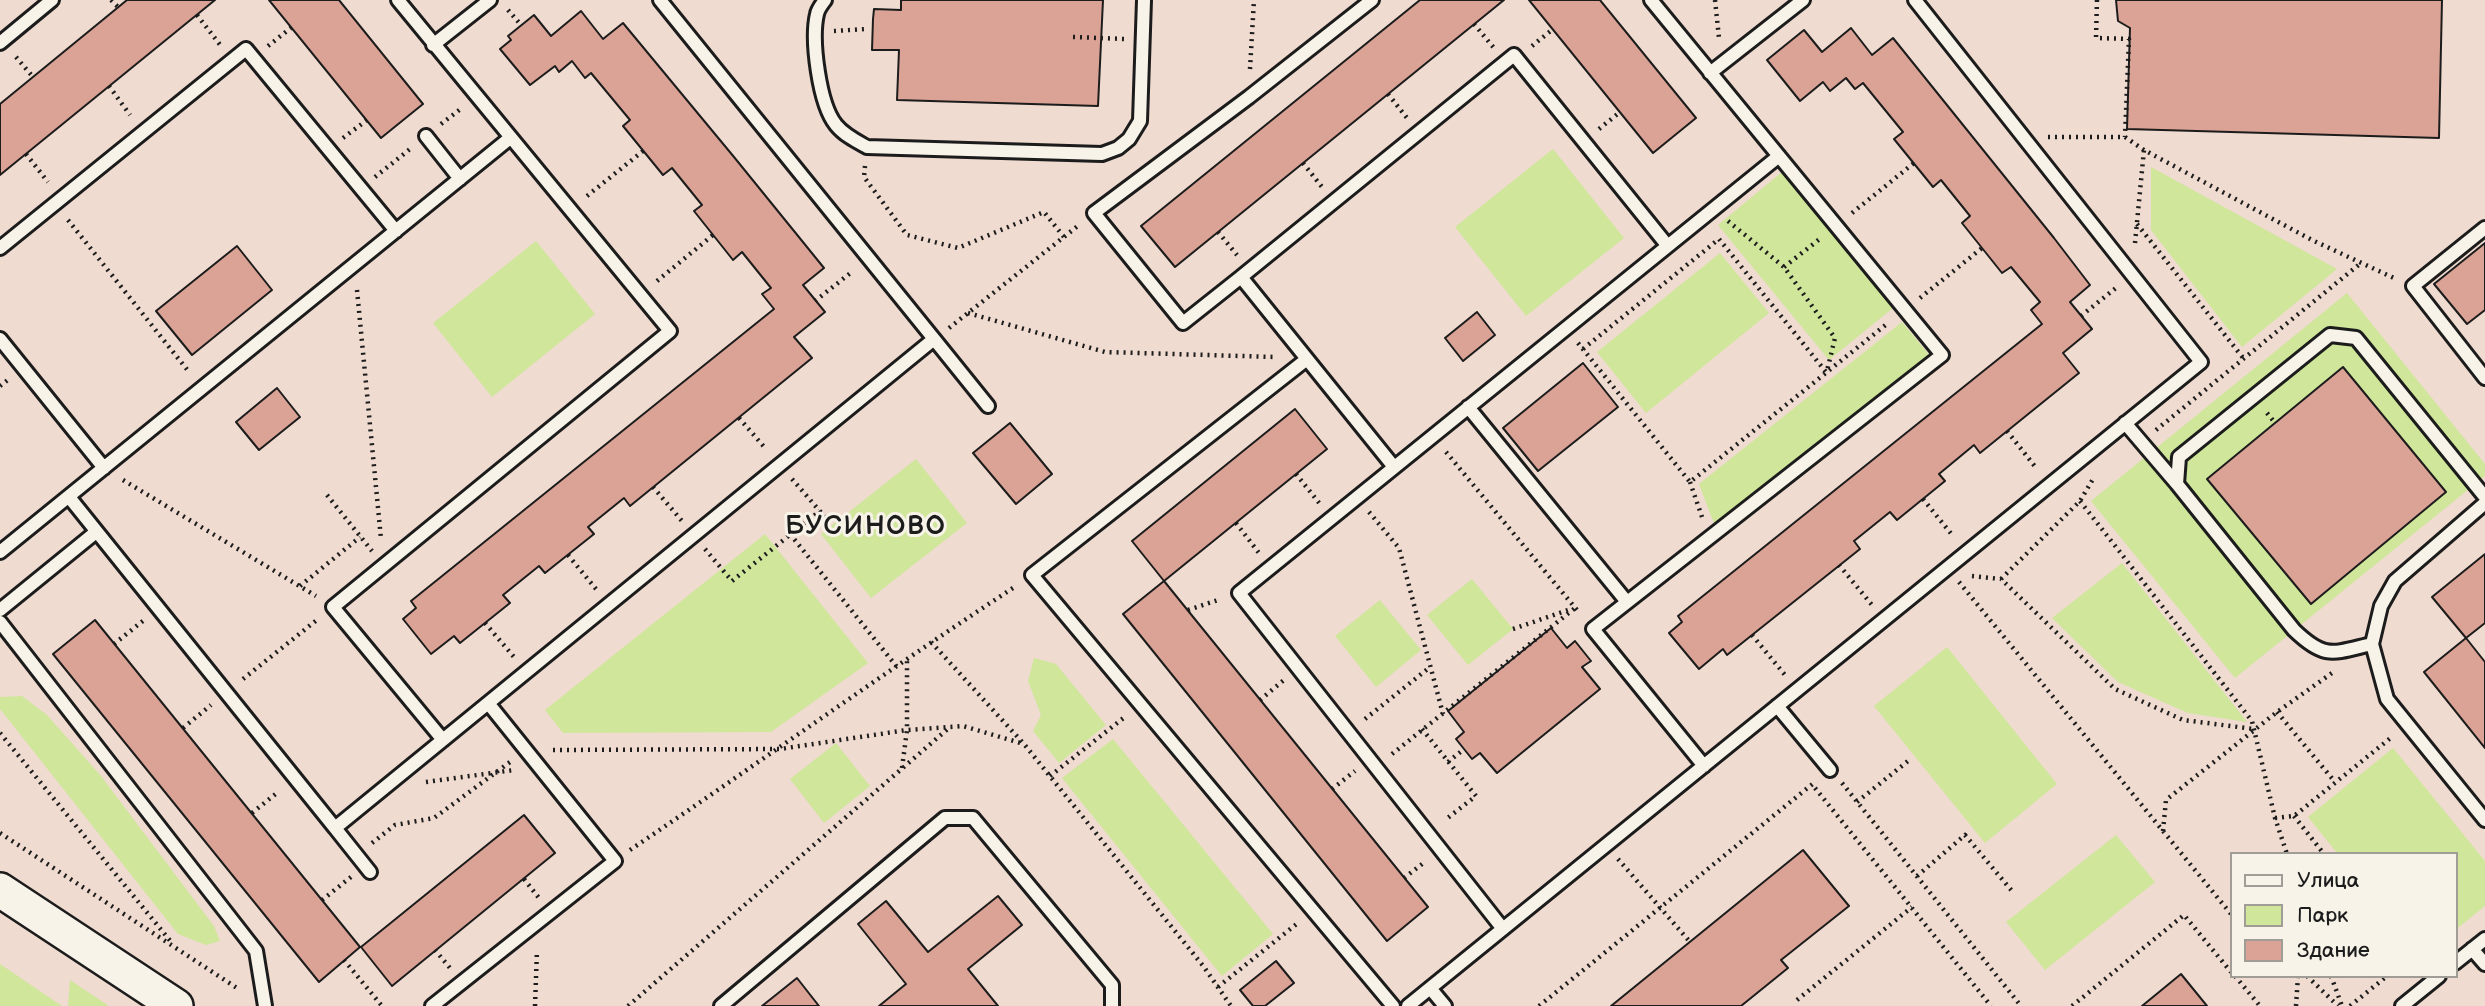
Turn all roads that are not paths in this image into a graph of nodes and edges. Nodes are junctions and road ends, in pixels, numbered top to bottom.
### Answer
1 (52, 0) edge
2 (398, 0) edge
3 (491, 0) edge
4 (660, 0) edge
5 (825, 0) edge
6 (1144, 0) edge
7 (1372, 0) edge
8 (1651, 0) edge
9 (1803, 0) edge
10 (1915, 0) edge
11 (0, 43) edge
12 (433, 45) junction
13 (1710, 73) junction
14 (426, 136) dead end
15 (510, 138) junction
16 (1779, 156) junction
17 (460, 179) junction
18 (2485, 228) edge
19 (396, 231) junction
20 (1667, 245) junction
21 (0, 248) edge
22 (1245, 274) junction
23 (0, 339) edge
24 (934, 339) junction
25 (1307, 359) junction
26 (2485, 378) edge
27 (988, 406) dead end
28 (1468, 407) junction
29 (2125, 423) junction
30 (1394, 467) junction
31 (104, 468) junction
32 (2176, 484) junction
33 (69, 497) junction
34 (2485, 497) edge
35 (2485, 503) edge
36 (96, 532) junction
37 (0, 552) edge
38 (1627, 602) junction
39 (0, 610) edge
40 (0, 622) edge
41 (2372, 644) junction
42 (488, 703) junction
43 (1777, 706) junction
44 (443, 740) junction
45 (1704, 766) junction
46 (1830, 770) road end
47 (2485, 820) edge
48 (335, 828) junction
49 (364, 864) road end
50 (0, 890) edge
51 (1503, 929) junction
52 (2485, 939) edge
53 (2472, 949) junction
54 (2457, 961) edge
55 (2485, 964) edge
56 (2437, 978) edge
57 (1430, 988) junction
58 (2405, 1005) edge
59 (176, 1006) edge
60 (265, 1006) edge
61 (432, 1006) edge
62 (721, 1006) edge
63 (1112, 1006) edge
64 (1393, 1006) edge
65 (1408, 1006) edge
66 (1445, 1006) edge

1 - 11 lane
2 - 12 lane
3 - 12 lane
4 - 24 lane
5 - 6 lane
7 - 22 lane
8 - 13 lane
9 - 13 lane
10 - 29 lane
12 - 15 lane
13 - 16 lane
14 - 17 lane
15 - 17 lane
15 - 44 lane
16 - 20 lane
16 - 38 lane
17 - 19 lane
18 - 26 lane
19 - 21 lane
19 - 31 lane
20 - 22 lane
20 - 28 lane
22 - 25 lane
23 - 31 lane
24 - 27 lane
24 - 42 lane
25 - 30 lane
25 - 64 lane
28 - 30 lane
28 - 38 lane
29 - 32 lane
29 - 43 lane
30 - 51 lane
31 - 33 lane
32 - 34 lane
32 - 41 lane
33 - 36 lane
33 - 37 lane
35 - 41 lane
36 - 39 lane
36 - 48 lane
38 - 45 lane
40 - 60 lane
41 - 47 lane
42 - 44 lane
42 - 61 lane
43 - 45 lane
43 - 46 lane
44 - 48 lane
45 - 51 lane
48 - 49 lane
50 - 59 street
51 - 57 lane
52 - 53 lane
53 - 54 lane
53 - 55 lane
56 - 58 lane
57 - 65 lane
57 - 66 lane
62 - 63 lane

